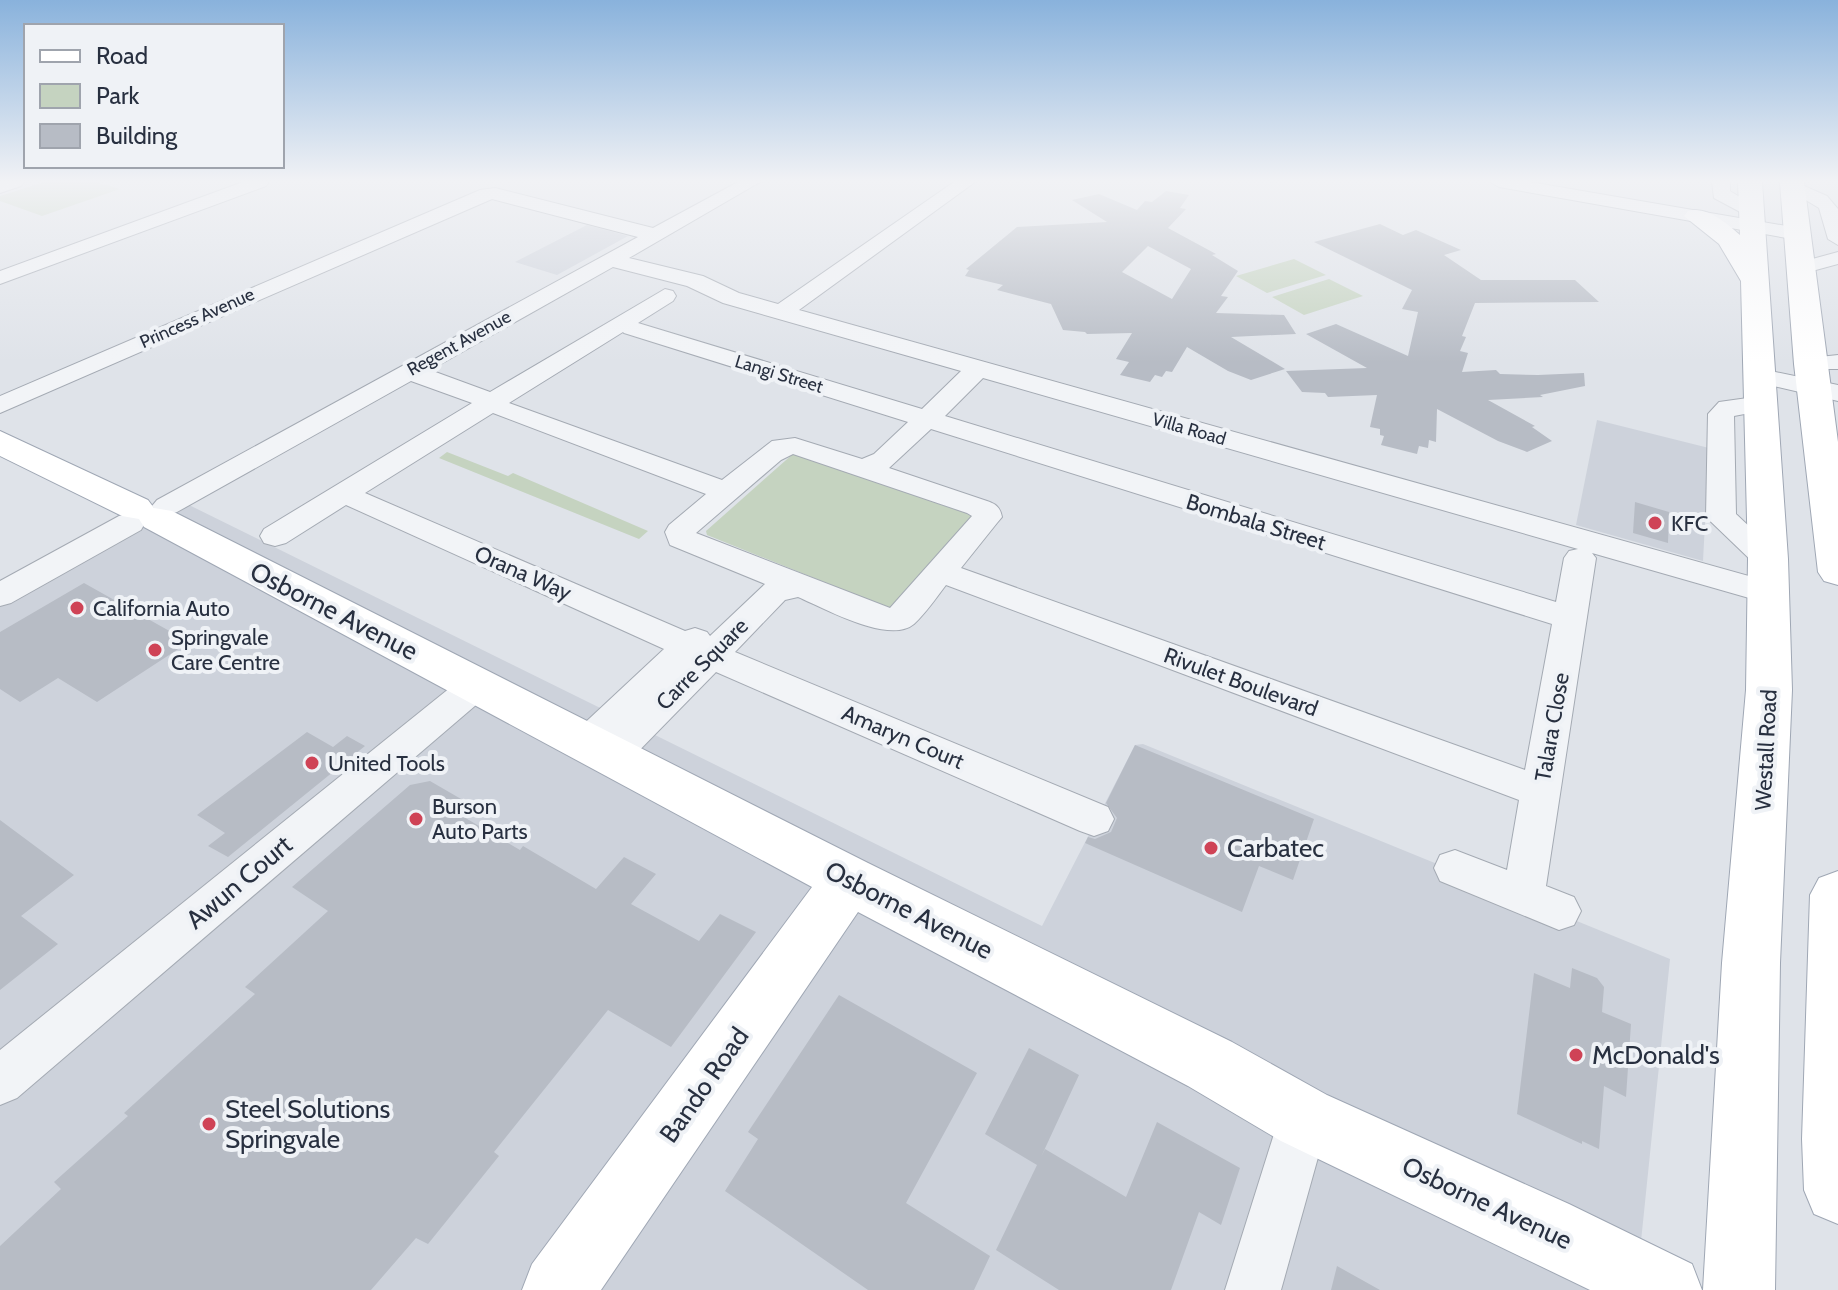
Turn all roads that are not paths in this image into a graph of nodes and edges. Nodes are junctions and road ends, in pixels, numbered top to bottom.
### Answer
1 (97, 242) edge
2 (372, 242) edge
3 (642, 242) edge
4 (881, 242) edge
5 (1731, 242) edge
6 (1752, 242) edge
7 (1799, 242) edge
8 (1838, 258) edge
9 (610, 260) junction
10 (1801, 268) junction
11 (0, 278) edge
12 (1753, 279) junction
13 (665, 296) dead end
14 (781, 313) junction
15 (632, 328) dead end
16 (416, 366) junction
17 (986, 371) junction
18 (1826, 391) edge
19 (1750, 396) junction
20 (505, 401) junction
21 (0, 405) edge
22 (935, 423) junction
23 (0, 442) edge
24 (864, 468) junction
25 (901, 480) junction
26 (732, 486) junction
27 (357, 500) dead end
28 (147, 514) junction
29 (275, 536) dead end
30 (1580, 558) dead end
31 (947, 565) junction
32 (760, 570) junction
33 (1838, 572) edge
34 (1769, 576) junction
35 (799, 586) junction
36 (0, 595) edge
37 (1571, 618) junction
38 (700, 651) junction
39 (478, 684) junction
40 (600, 748) junction
41 (1542, 782) junction
42 (1094, 819) dead end
43 (1455, 868) dead end
44 (849, 880) junction
45 (1838, 895) edge
46 (0, 1081) edge
47 (1304, 1118) junction
48 (1837, 1158) edge
49 (1544, 1229) junction
50 (558, 1290) edge
51 (1253, 1290) edge
52 (1595, 1290) edge
53 (1666, 1290) edge
54 (1739, 1290) edge

1 - 11 street
2 - 21 street, Princess Avenue
3 - 9 street, Regent Avenue
4 - 14 street
5 - 12 main road
6 - 12 main road, Westall Road
7 - 10 main road
8 - 10 street
9 - 14 street, Villa Road
9 - 16 street, Regent Avenue
10 - 18 main road
12 - 19 main road, Westall Road
13 - 20 street
14 - 17 street, Villa Road
15 - 22 street, Langi Street
16 - 20 street
16 - 28 street, Regent Avenue
17 - 22 street
17 - 34 street, Villa Road
18 - 19 street
18 - 33 main road
19 - 34 main road, Westall Road
19 - 34 street, Westall Road
20 - 26 street
20 - 29 street
22 - 24 street
22 - 25 street
22 - 37 street, Bombala Street
23 - 28 main road, Osborne Avenue
24 - 25 street
24 - 26 street
25 - 31 street
26 - 32 street
27 - 38 street, Orana Way
28 - 36 street, Regent Avenue
28 - 39 main road, Osborne Avenue
30 - 37 street, Talara Close
31 - 35 street
31 - 41 street, Rivulet Boulevard
32 - 35 street
32 - 38 street, Carre Square
34 - 54 main road, Westall Road
35 - 38 street, Carre Square
37 - 41 street, Talara Close
38 - 40 street, Carre Square
38 - 42 street, Amaryn Court
39 - 40 main road, Osborne Avenue
39 - 46 street, Awun Court
40 - 44 main road, Osborne Avenue
41 - 43 street, Talara Close
44 - 47 main road, Osborne Avenue
44 - 50 main road, Bando Road
45 - 48 main road
47 - 49 main road, Osborne Avenue
47 - 51 street
49 - 52 main road
49 - 53 main road, Osborne Avenue

